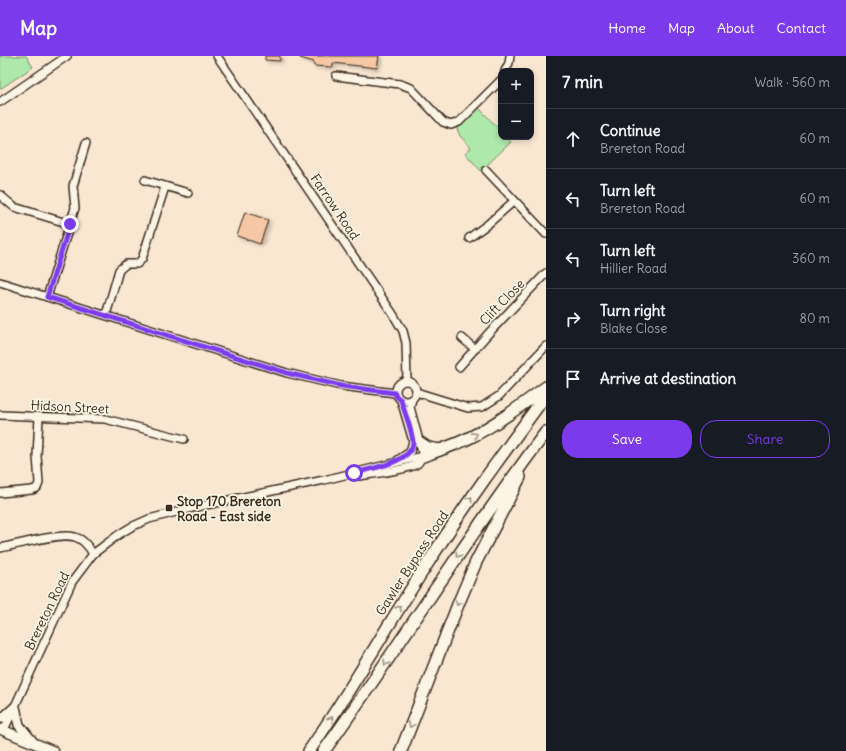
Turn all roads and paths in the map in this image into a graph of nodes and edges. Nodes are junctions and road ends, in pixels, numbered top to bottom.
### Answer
1 (67, 56) edge
2 (217, 56) edge
3 (510, 56) edge
4 (506, 68) edge
5 (336, 76) dead end
6 (498, 83) edge
7 (0, 102) edge
8 (86, 143) dead end
9 (486, 170) dead end
10 (145, 180) dead end
11 (165, 187) junction
12 (188, 193) dead end
13 (0, 195) edge
14 (514, 201) junction
15 (70, 224) junction
16 (546, 234) edge
17 (469, 238) dead end
18 (546, 273) edge
19 (0, 282) edge
20 (47, 297) junction
21 (106, 315) junction
22 (462, 338) dead end
23 (546, 346) edge
24 (475, 349) junction
25 (458, 367) dead end
26 (407, 381) junction
27 (546, 387) edge
28 (416, 392) junction
29 (395, 393) junction
30 (546, 395) edge
31 (412, 399) junction
32 (401, 400) junction
33 (0, 415) edge
34 (39, 417) junction
35 (546, 432) edge
36 (184, 439) dead end
37 (419, 442) junction
38 (538, 443) junction
39 (439, 450) junction
40 (422, 456) junction
41 (385, 466) junction
42 (324, 480) junction
43 (0, 493) edge
44 (0, 548) edge
45 (93, 554) junction
46 (15, 707) junction
47 (0, 718) edge
48 (2, 730) edge
49 (33, 742) junction
50 (53, 751) edge
51 (309, 751) edge
52 (324, 751) edge
53 (401, 751) edge

1 - 7 street
2 - 26 street, Farrow Road
3 - 4 street
5 - 6 street
8 - 15 street
9 - 14 street
10 - 11 street
11 - 12 street
11 - 21 street
13 - 15 street
14 - 16 street
14 - 17 street
15 - 20 street
18 - 24 street, Clift Close
19 - 20 street
20 - 21 street
21 - 29 street
22 - 24 street
23 - 28 street
24 - 25 street, Clift Close
26 - 28 street
26 - 29 street
39 -> 27 highway
28 - 31 street
29 - 32 street
51 -> 30 highway, Gawler Bypass Road
31 - 32 street
31 - 37 street
32 - 41 street, Brereton Road
33 - 34 street, Hidson Street
34 - 36 street, Hidson Street
34 - 43 street
35 - 38 highway
37 - 39 highway
37 - 40 street
38 -> 52 highway
38 -> 53 highway
39 - 40 highway
40 - 41 street, Brereton Road
40 - 42 street, Brereton Road
41 - 42 street, Brereton Road
42 - 45 street, Brereton Road
44 - 45 street
45 - 46 street, Brereton Road
46 - 47 main road
46 - 48 street, Brereton Road
46 - 49 main road
48 - 49 main road
49 - 50 main road

